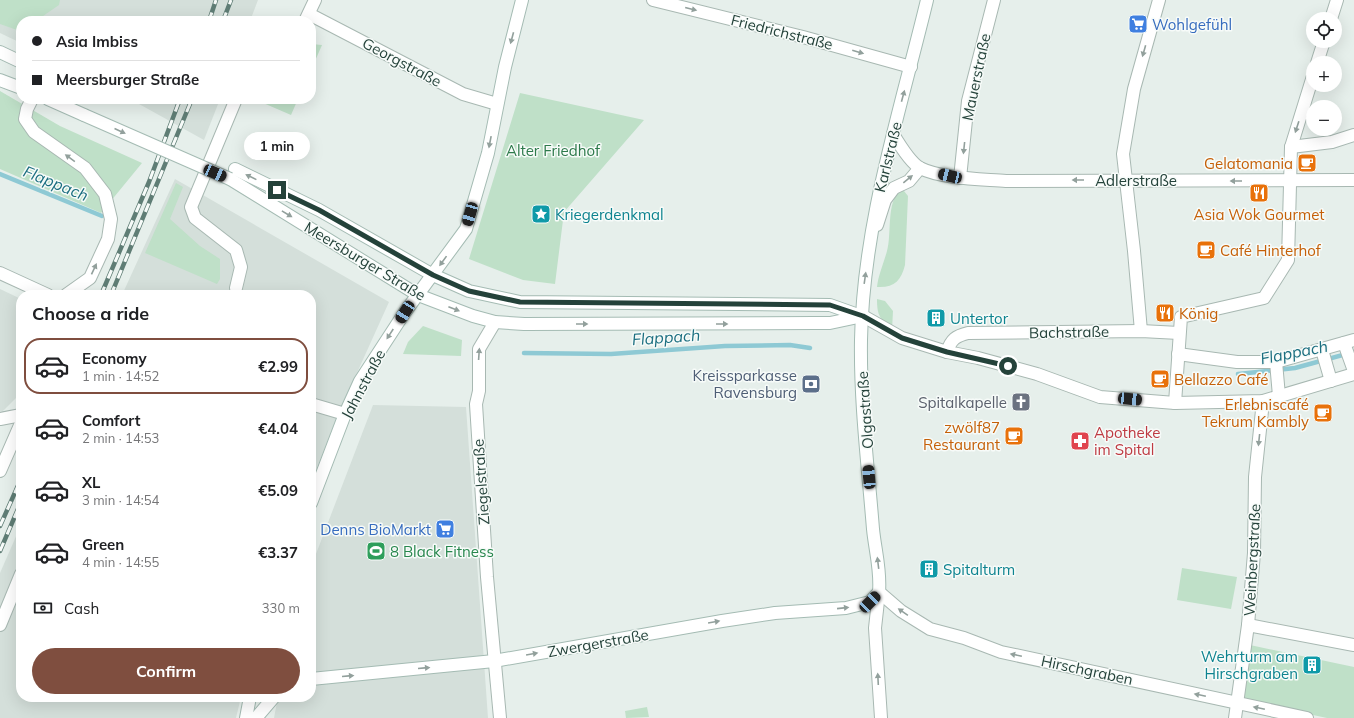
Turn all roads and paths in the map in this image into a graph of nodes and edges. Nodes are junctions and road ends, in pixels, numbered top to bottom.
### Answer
1 (315, 0) edge
2 (522, 0) edge
3 (653, 0) edge
4 (928, 0) edge
5 (994, 0) edge
6 (1159, 0) edge
7 (1337, 0) edge
8 (1333, 12) edge
9 (308, 16) edge
10 (316, 22) edge
11 (0, 52) edge
12 (16, 60) edge
13 (911, 67) junction
14 (0, 80) edge
15 (16, 86) edge
16 (1308, 92) edge
17 (29, 104) edge
18 (59, 104) edge
19 (234, 104) edge
20 (497, 104) junction
21 (893, 134) junction
22 (1354, 134) edge
23 (1291, 146) junction
24 (920, 168) junction
25 (232, 174) junction
26 (960, 178) junction
27 (1125, 180) junction
28 (1354, 180) edge
29 (1289, 181) junction
30 (870, 247) junction
31 (0, 273) edge
32 (433, 275) junction
33 (236, 288) dead end
34 (37, 290) edge
35 (73, 290) edge
36 (418, 295) junction
37 (863, 316) junction
38 (495, 322) junction
39 (1141, 331) junction
40 (1179, 332) junction
41 (1348, 348) edge
42 (947, 352) junction
43 (1178, 354) junction
44 (1324, 357) junction
45 (1276, 368) junction
46 (1354, 371) edge
47 (1354, 374) edge
48 (1331, 381) junction
49 (1279, 396) junction
50 (1263, 401) junction
51 (1175, 403) junction
52 (316, 405) edge
53 (345, 414) junction
54 (16, 416) edge
55 (0, 419) edge
56 (16, 434) edge
57 (0, 471) edge
58 (316, 490) edge
59 (16, 586) edge
60 (879, 592) junction
61 (0, 625) edge
62 (1248, 625) junction
63 (1354, 645) edge
64 (494, 661) junction
65 (316, 679) edge
66 (249, 702) edge
67 (270, 702) edge
68 (1238, 703) junction
69 (246, 718) edge
70 (256, 718) edge
71 (500, 718) edge
72 (881, 718) edge
73 (1235, 718) edge
74 (1307, 718) edge

1 - 9 street
2 -> 20 street
3 -> 13 street, Friedrichstraße
4 - 13 street, Karlstraße
5 -> 26 street, Mauerstraße
6 -> 27 street
7 - 8 street
10 - 20 street, Georgstraße
11 - 12 street
21 -> 13 street, Karlstraße
14 - 15 street
16 -> 23 street
35 -> 17 street
18 -> 25 street, Meersburger Straße, bridge
19 - 33 street
20 -> 32 street
21 - 24 street
21 - 30 street, Karlstraße
22 - 23 street
23 - 29 street
24 - 26 street, Adlerstraße
30 -> 24 street
32 -> 25 street, Meersburger Straße
25 -> 36 street, Meersburger Straße
27 -> 26 street, Adlerstraße
29 -> 27 street, Adlerstraße
27 - 39 street
28 - 29 street, Adlerstraße
29 - 40 street
37 -> 30 street, Karlstraße
31 - 34 street
32 - 36 street, Jahnstraße
32 - 37 street, Meersburger Straße
36 -> 38 street, Meersburger Straße
36 -> 53 street, Jahnstraße
38 -> 37 street, Meersburger Straße
37 - 42 street
60 -> 37 street, Olgastraße
64 -> 38 street, Ziegelstraße
39 - 40 street, Bachstraße
39 - 42 street, Bachstraße
40 - 43 street
41 - 44 street
41 - 46 street
42 - 51 street
43 - 45 street
43 - 51 street
44 - 45 street
44 - 48 street
45 - 49 street
47 - 48 street
48 - 49 street
49 - 50 street
50 - 51 street
50 -> 62 street, Weinbergstraße
52 - 53 street
53 - 58 street, Jahnstraße
54 - 55 street
56 - 57 street
59 - 61 street
64 -> 60 street, Zwergerstraße
68 -> 60 street, Hirschgraben
72 -> 60 street, Olgastraße
62 - 63 street
62 - 68 street, Weinbergstraße
65 -> 64 street, Zwergerstraße
64 - 71 street, Ziegelstraße
66 - 69 street
67 - 70 street
68 - 73 street, Weinbergstraße
74 -> 68 street, Hirschgraben

